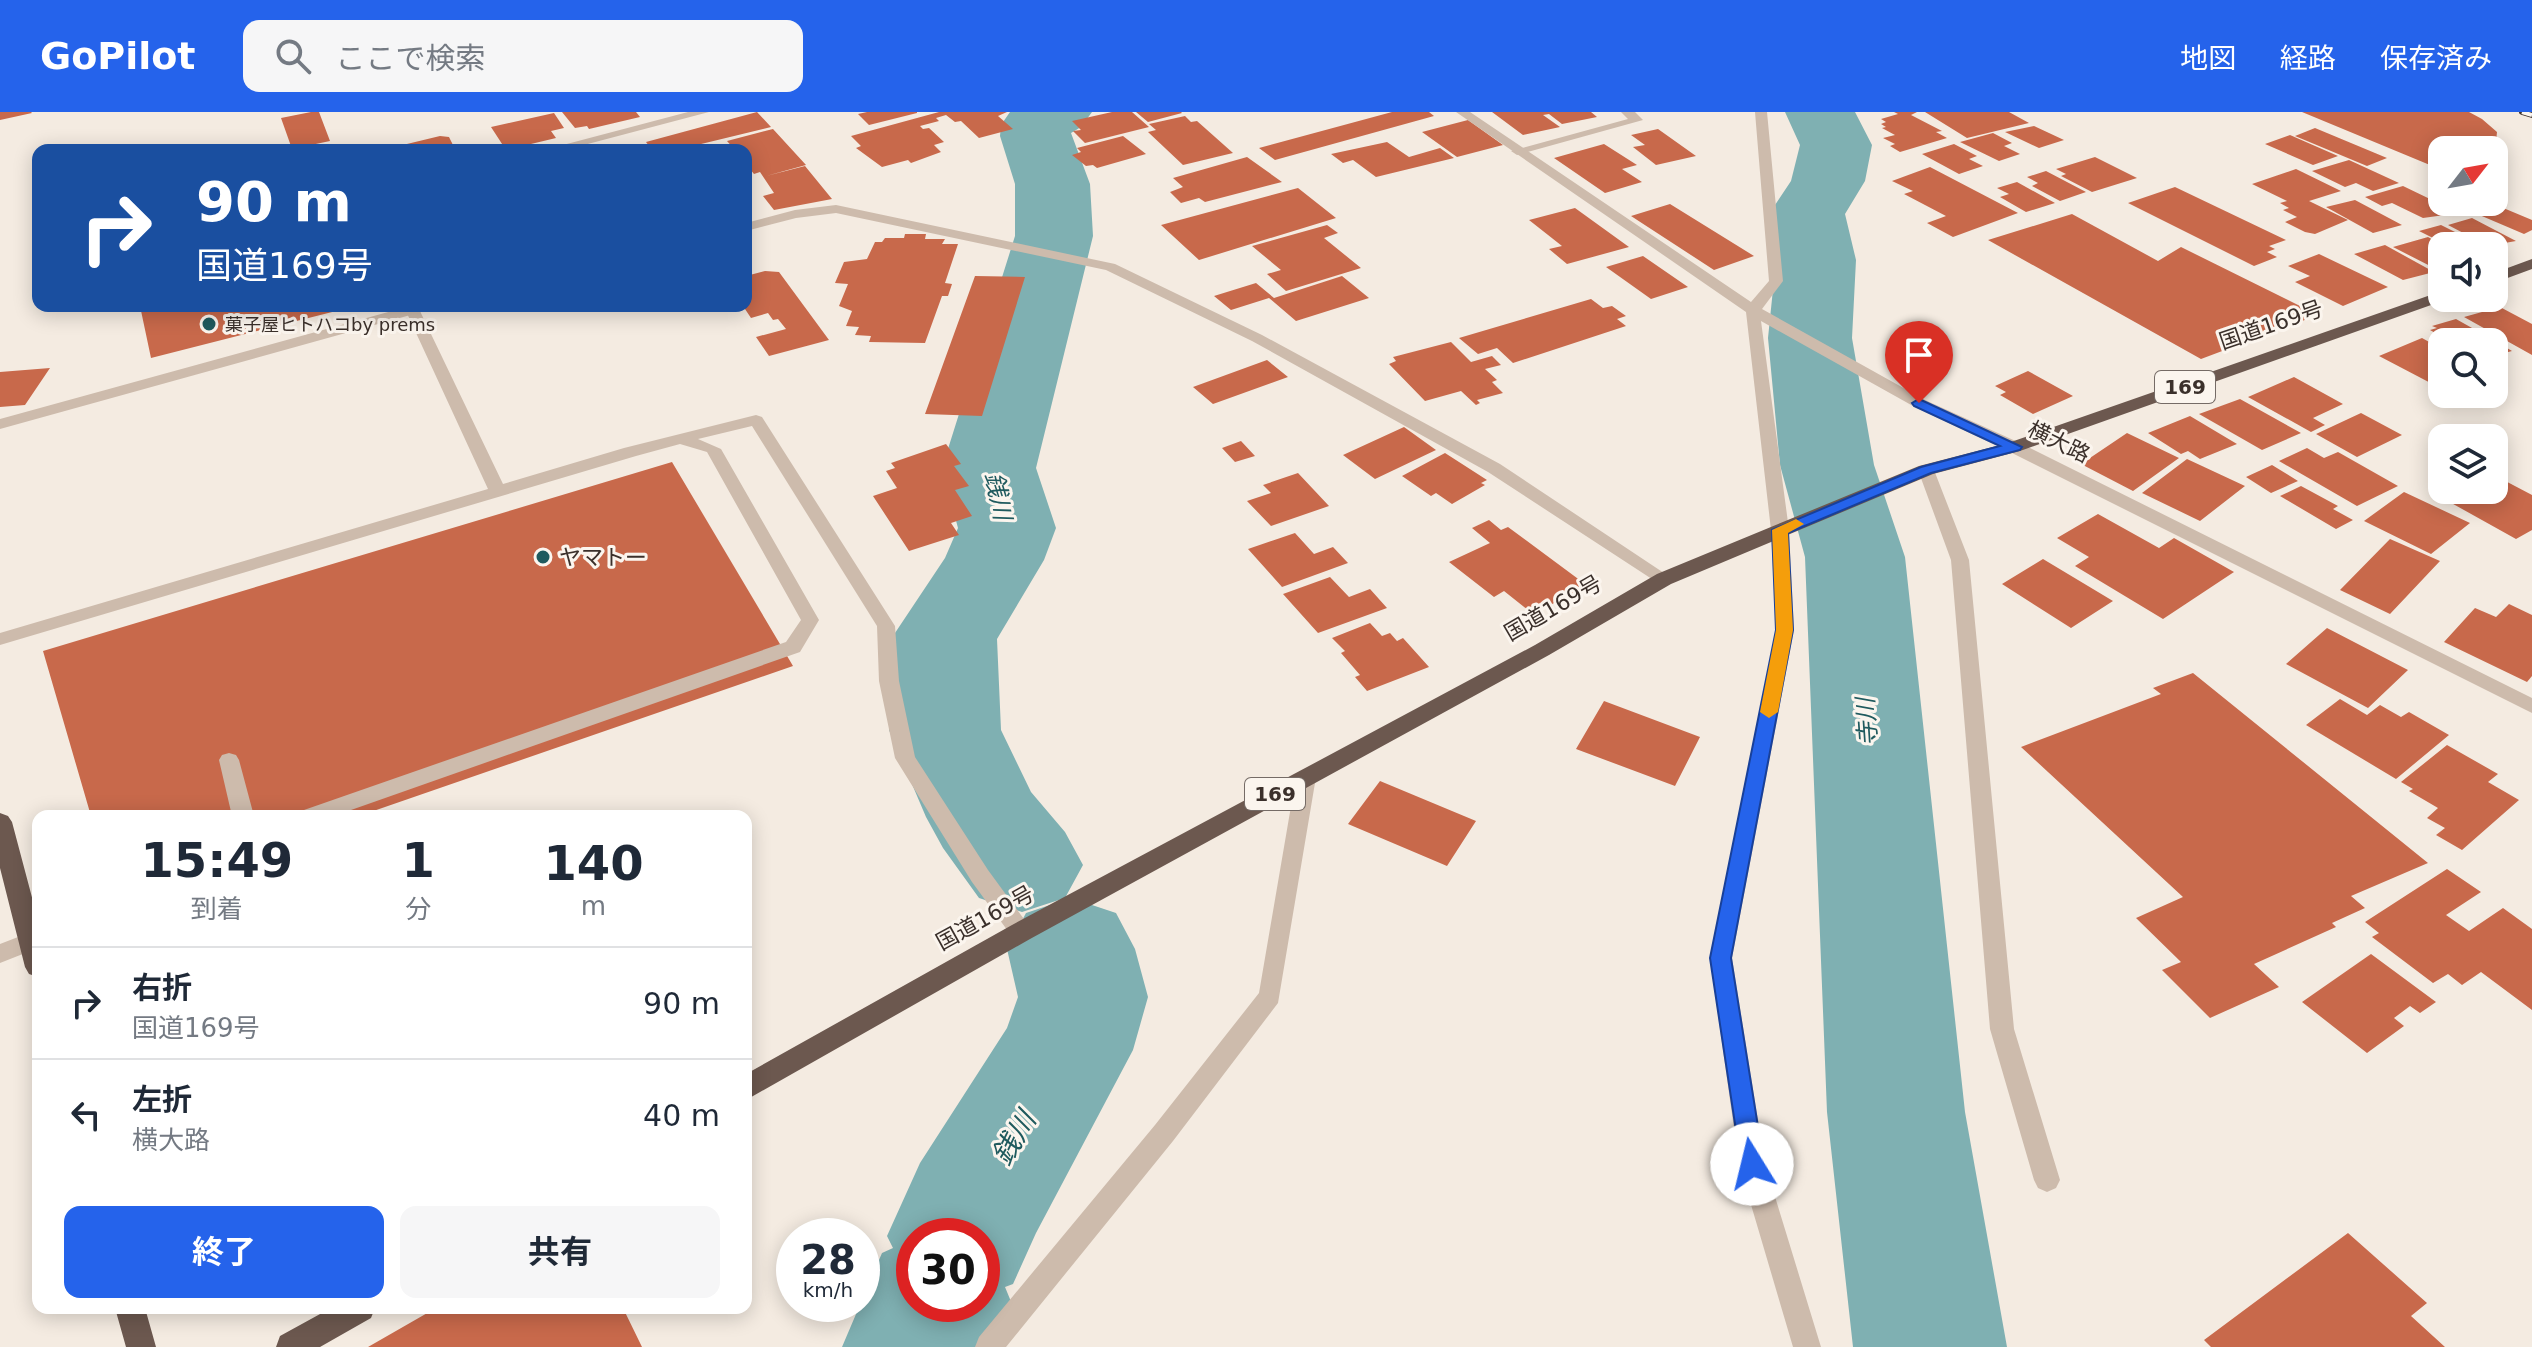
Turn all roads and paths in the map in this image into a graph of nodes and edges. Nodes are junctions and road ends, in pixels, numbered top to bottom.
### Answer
1 (703, 112) edge
2 (1462, 112) edge
3 (1761, 112) edge
4 (1632, 113) edge
5 (574, 144) edge
6 (1517, 151) junction
7 (752, 225) edge
8 (2532, 264) edge
9 (2508, 273) edge
10 (2428, 301) edge
11 (405, 312) edge
12 (421, 312) edge
13 (1762, 315) junction
14 (0, 424) edge
15 (680, 439) junction
16 (2014, 447) junction
17 (1926, 470) junction
18 (498, 491) junction
19 (1780, 530) junction
20 (1664, 579) junction
21 (0, 639) edge
22 (2532, 706) edge
23 (229, 760) dead end
24 (1306, 777) junction
25 (242, 810) edge
26 (328, 810) edge
27 (0, 822) edge
28 (1021, 932) junction
29 (31, 941) junction
30 (32, 945) edge
31 (0, 954) edge
32 (752, 1085) edge
33 (2047, 1180) dead end
34 (132, 1314) edge
35 (349, 1314) edge
36 (141, 1347) edge
37 (291, 1347) edge
38 (989, 1347) edge
39 (1807, 1347) edge

1 - 5 street
2 - 6 street, 横大路
3 - 13 street
4 - 6 street
6 - 13 street, 横大路
7 - 20 street
8 - 9 highway
10 - 16 highway, 国道169号 / 169
11 - 14 street
12 - 18 street
13 - 16 street, 横大路
13 - 19 street
15 - 18 street
15 - 26 street
15 - 28 street
16 - 17 highway, 国道169号 / 169
16 - 22 street, 横大路
17 - 19 highway, 国道169号 / 169
17 - 33 street
18 - 21 street
19 - 20 highway, 国道169号 / 169
19 - 39 street
20 - 24 highway, 国道169号 / 169
23 - 25 street
24 - 28 highway, 国道169号 / 169
24 - 38 street
27 - 29 highway
28 - 32 highway, 国道169号 / 169
29 - 30 highway
29 - 31 street
34 - 36 highway
35 - 37 highway

